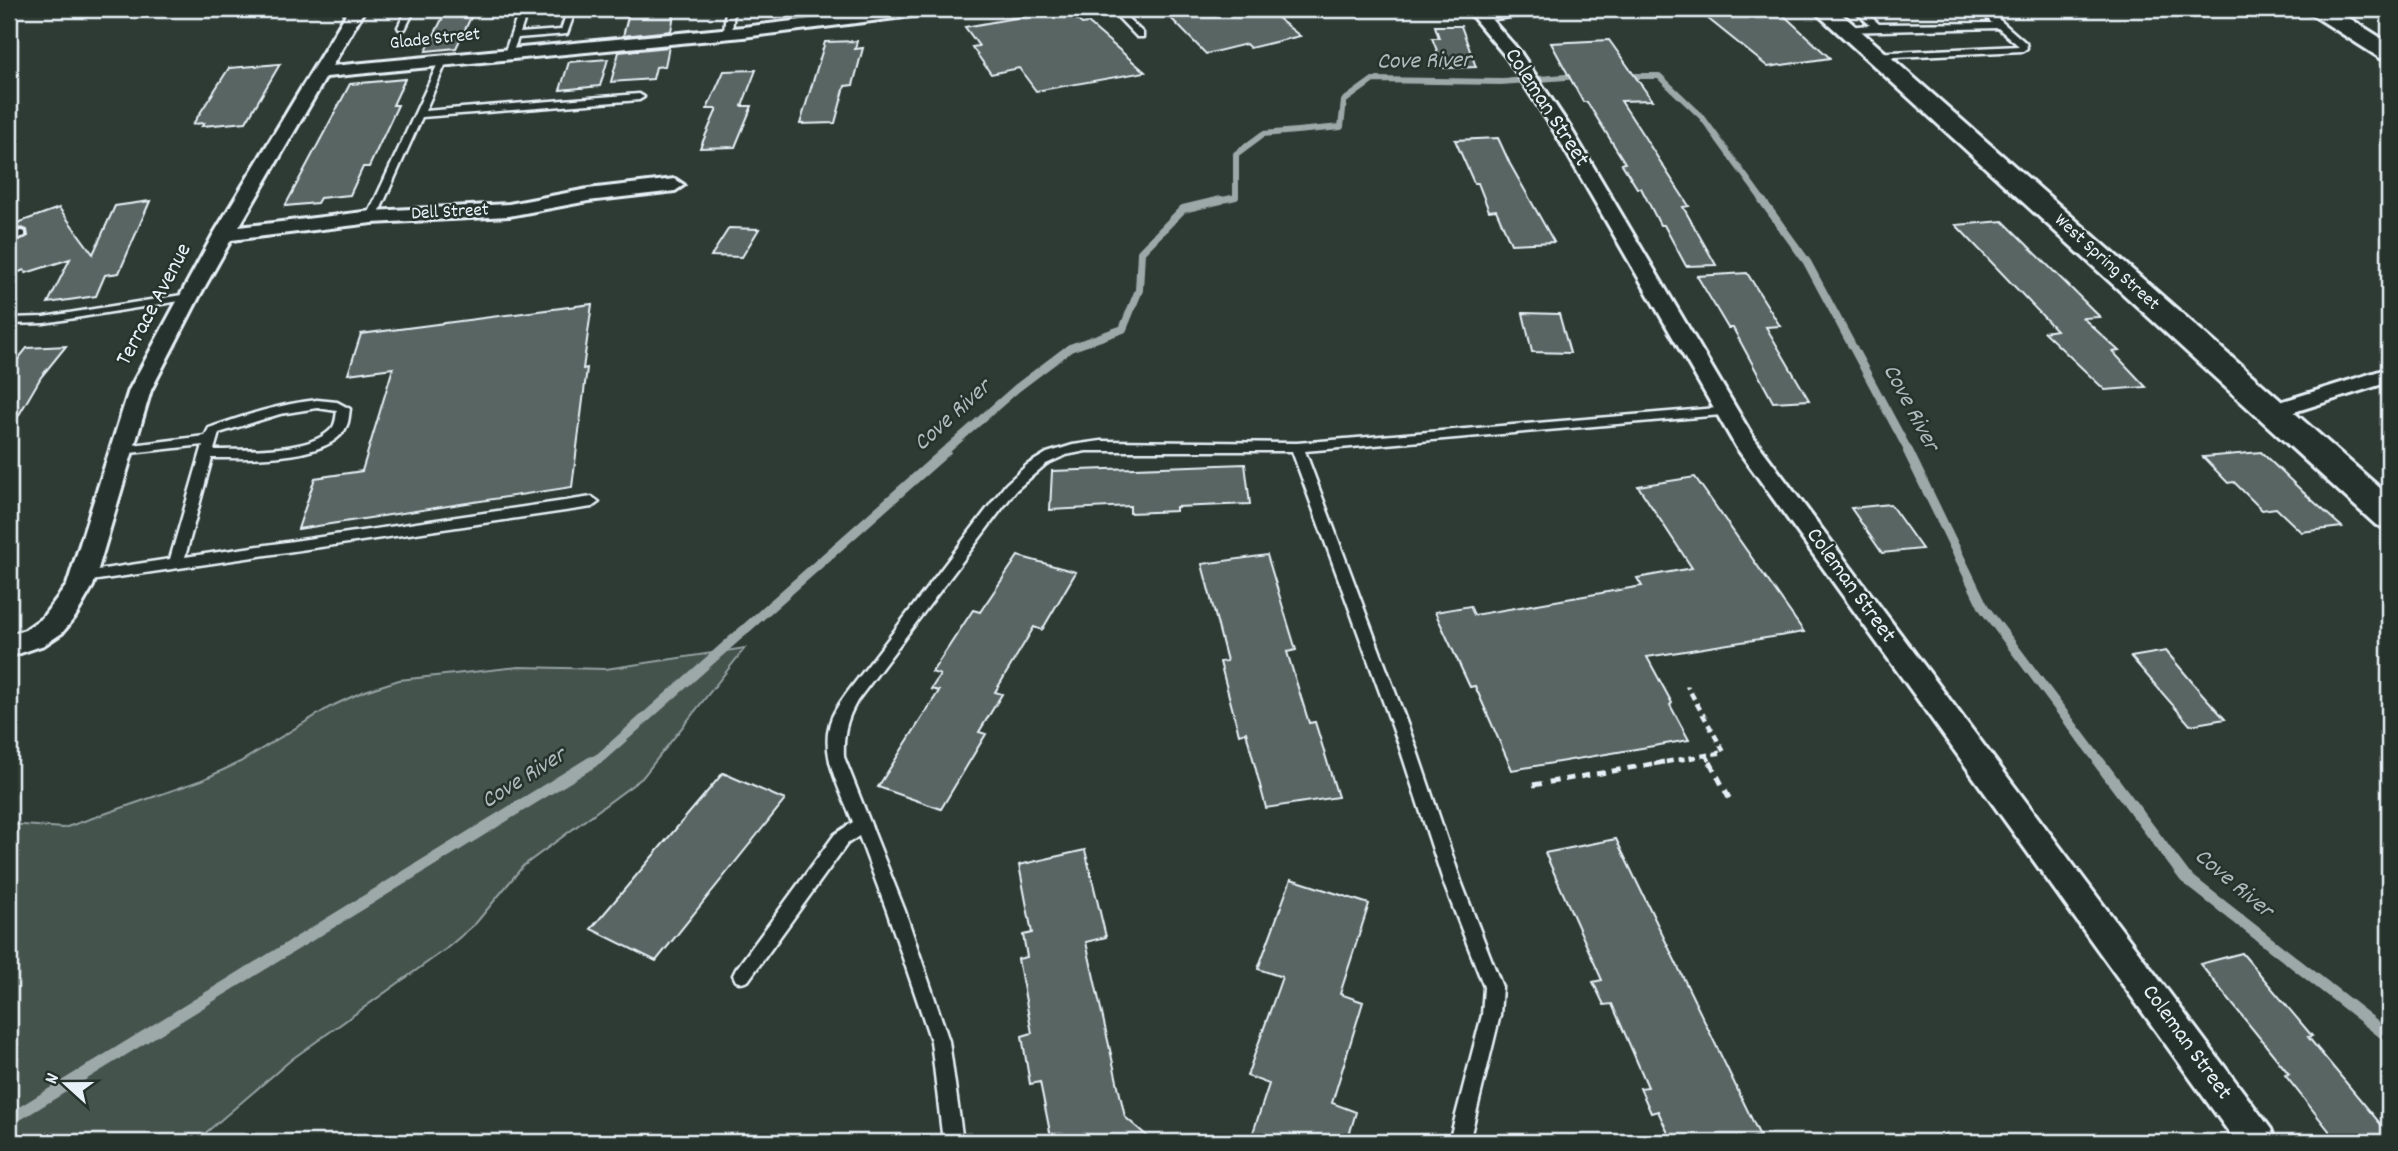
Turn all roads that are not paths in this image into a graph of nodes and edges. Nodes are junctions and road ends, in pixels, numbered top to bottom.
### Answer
1 (357, 9) edge
2 (411, 9) edge
3 (524, 9) edge
4 (572, 9) edge
5 (730, 9) edge
6 (928, 9) edge
7 (1114, 9) edge
8 (1554, 9) edge
9 (1823, 9) edge
10 (1982, 9) edge
11 (2319, 9) edge
12 (1478, 13) edge
13 (1852, 19) edge
14 (2000, 25) junction
15 (402, 27) dead end
16 (728, 33) junction
17 (1140, 35) dead end
18 (514, 36) junction
19 (1876, 41) junction
20 (2389, 52) edge
21 (508, 54) junction
22 (443, 61) junction
23 (321, 72) junction
24 (639, 97) dead end
25 (419, 114) junction
26 (675, 185) dead end
27 (372, 217) junction
28 (21, 234) dead end
29 (223, 235) junction
30 (9, 238) edge
31 (188, 297) junction
32 (9, 321) edge
33 (2389, 375) edge
34 (1729, 411) junction
35 (2272, 412) junction
36 (209, 440) junction
37 (1297, 447) junction
38 (121, 450) junction
39 (205, 454) junction
40 (593, 502) dead end
41 (2389, 516) edge
42 (176, 564) junction
43 (84, 577) junction
44 (9, 646) edge
45 (861, 826) junction
46 (742, 975) dead end
47 (953, 1142) edge
48 (1459, 1142) edge
49 (2258, 1142) edge

1 - 23 street, Terrace Avenue
2 - 15 lane
3 - 18 lane
4 - 18 lane
5 - 16 lane
6 - 16 street, Glade Street
7 - 17 lane
8 - 12 lane
9 - 13 main road, West Spring Street
10 - 14 lane
11 - 20 main road
12 - 34 street, Coleman Street
13 - 19 main road, West Spring Street
14 - 19 lane
14 - 19 lane
16 - 21 street, Glade Street
18 - 21 lane
19 - 35 main road, West Spring Street
21 - 22 street, Glade Street
22 - 23 street, Glade Street
22 - 25 lane
23 - 29 street, Terrace Avenue
24 - 25 lane
25 - 27 lane
26 - 27 street, Dell Street
27 - 29 street, Dell Street
28 - 30 lane
29 - 31 street, Terrace Avenue
31 - 32 lane
31 - 38 street, Terrace Avenue
33 - 35 street
34 - 37 lane
34 - 49 street, Coleman Street
35 - 41 main road, West Spring Street
36 - 38 lane
36 - 39 lane
36 - 39 lane
37 - 45 lane
37 - 48 lane
38 - 43 street, Terrace Avenue
39 - 42 lane
40 - 42 lane
42 - 43 lane
43 - 44 street, Terrace Avenue
45 - 46 lane
45 - 47 lane

